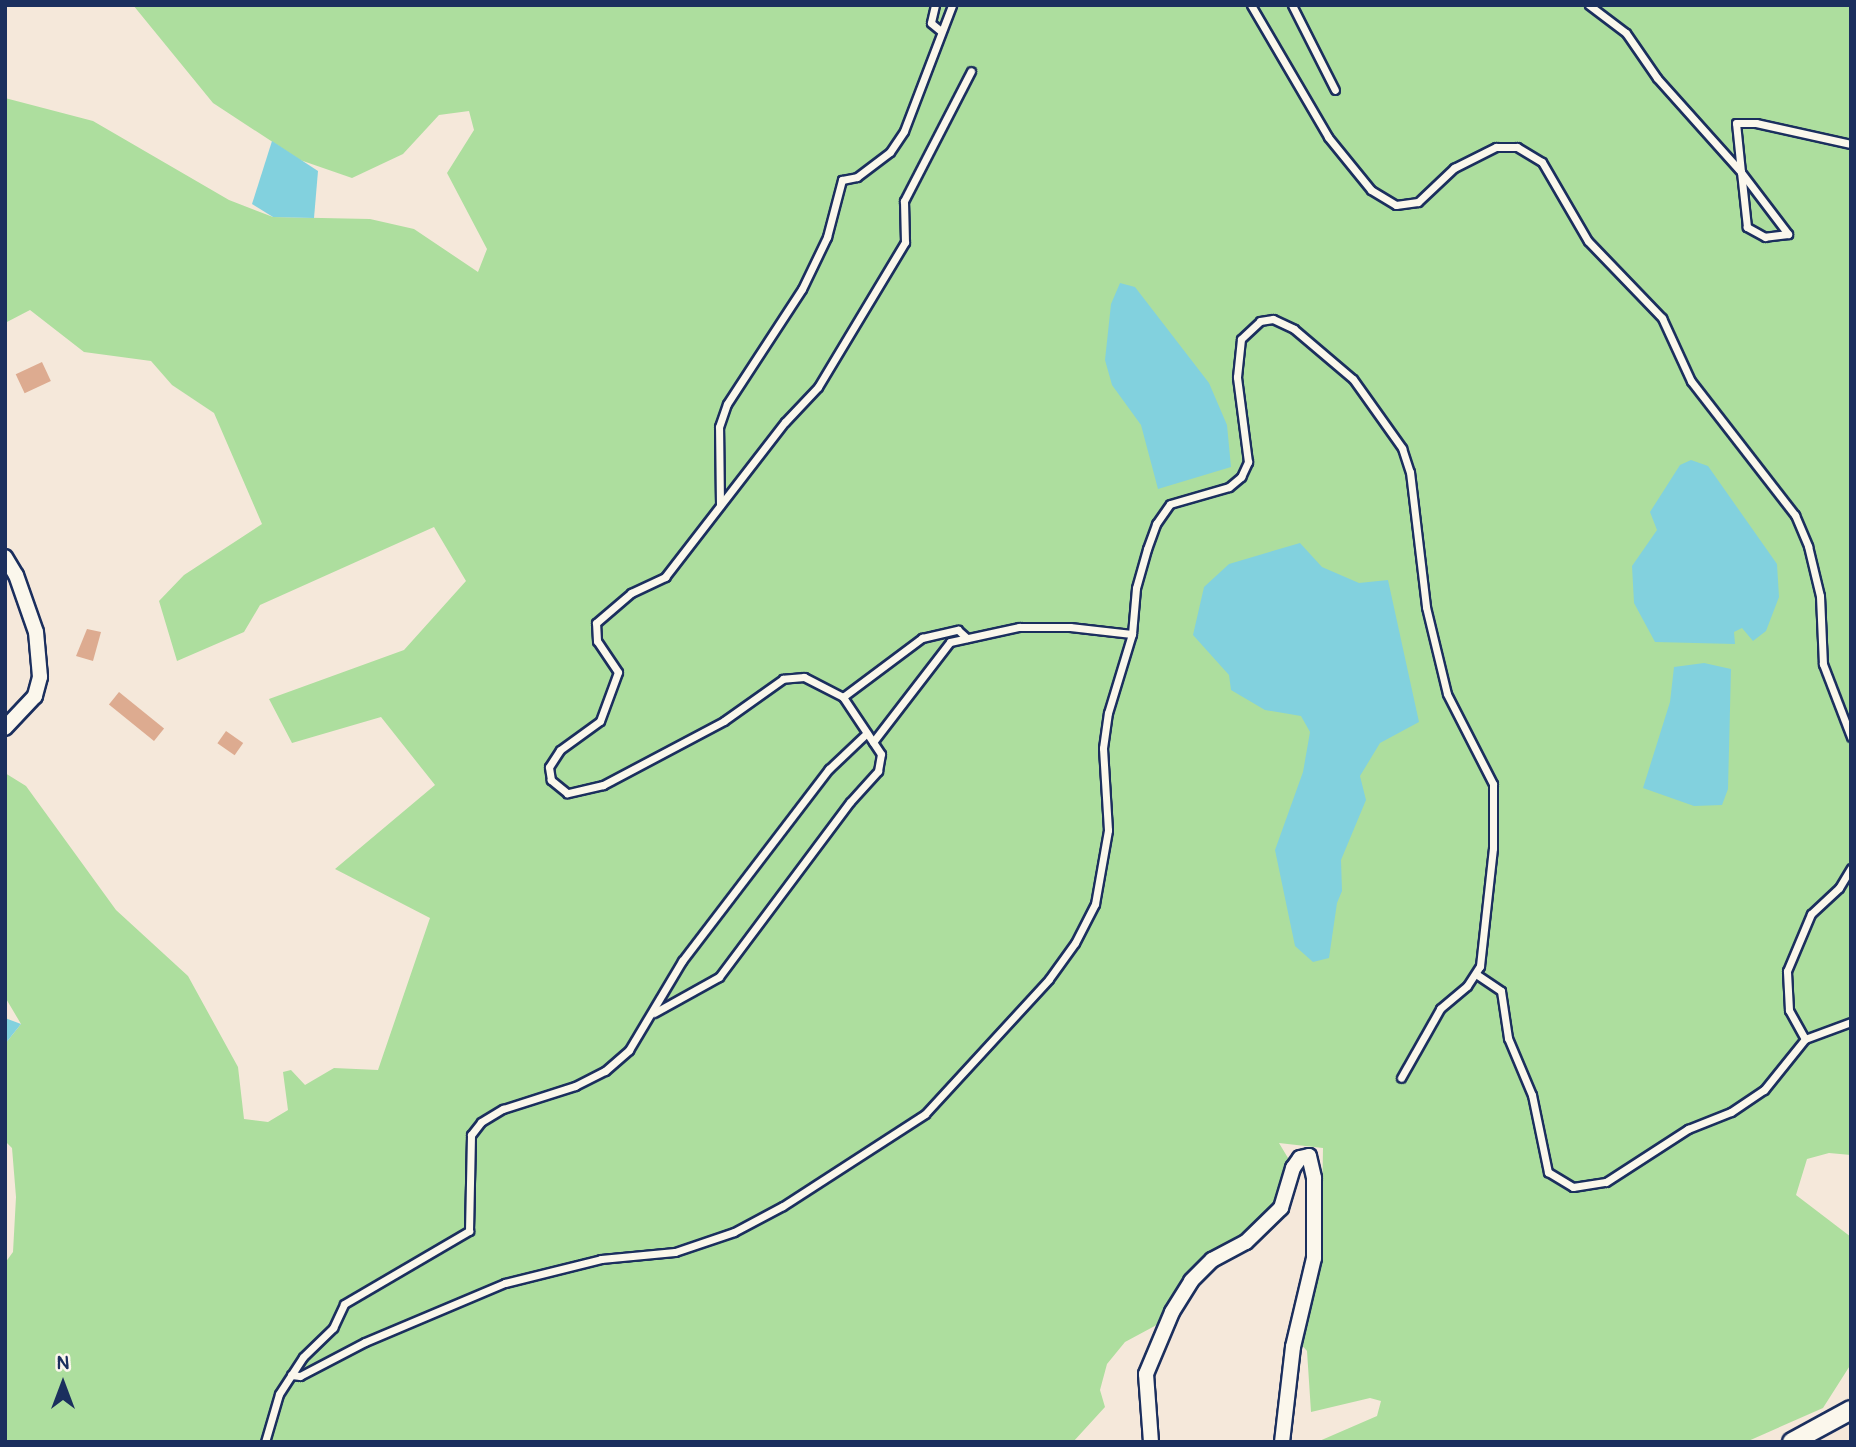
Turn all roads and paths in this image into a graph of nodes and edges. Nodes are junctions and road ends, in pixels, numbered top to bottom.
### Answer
1 (935, 5) edge
2 (952, 5) edge
3 (1251, 5) edge
4 (1292, 5) edge
5 (1589, 5) edge
6 (941, 31) junction
7 (971, 71) dead end
8 (1335, 90) dead end
9 (1851, 144) edge
10 (1741, 172) junction
11 (720, 505) junction
12 (5, 557) edge
13 (1132, 635) junction
14 (967, 638) junction
15 (843, 697) junction
16 (5, 727) edge
17 (867, 733) junction
18 (1851, 737) edge
19 (873, 742) junction
20 (1851, 868) edge
21 (1476, 974) junction
22 (654, 1013) junction
23 (1851, 1022) edge
24 (1805, 1039) junction
25 (1401, 1078) dead end
26 (291, 1375) junction
27 (1851, 1410) edge
28 (265, 1442) edge
29 (1151, 1442) edge
30 (1282, 1442) edge
31 (1792, 1442) edge

1 - 6 lane
2 - 6 lane
3 - 18 lane
4 - 8 lane
5 - 10 lane
6 - 11 lane
7 - 11 lane
9 - 10 lane
10 - 10 lane
11 - 15 lane
12 - 16 street
13 - 14 lane
13 - 21 lane
13 - 26 lane
14 - 15 lane
14 - 19 lane
15 - 17 lane
17 - 19 lane
17 - 22 lane
19 - 22 lane
20 - 24 lane
21 - 24 lane
21 - 25 lane
22 - 26 lane
23 - 24 lane
26 - 28 lane
27 - 31 street
29 - 30 street

